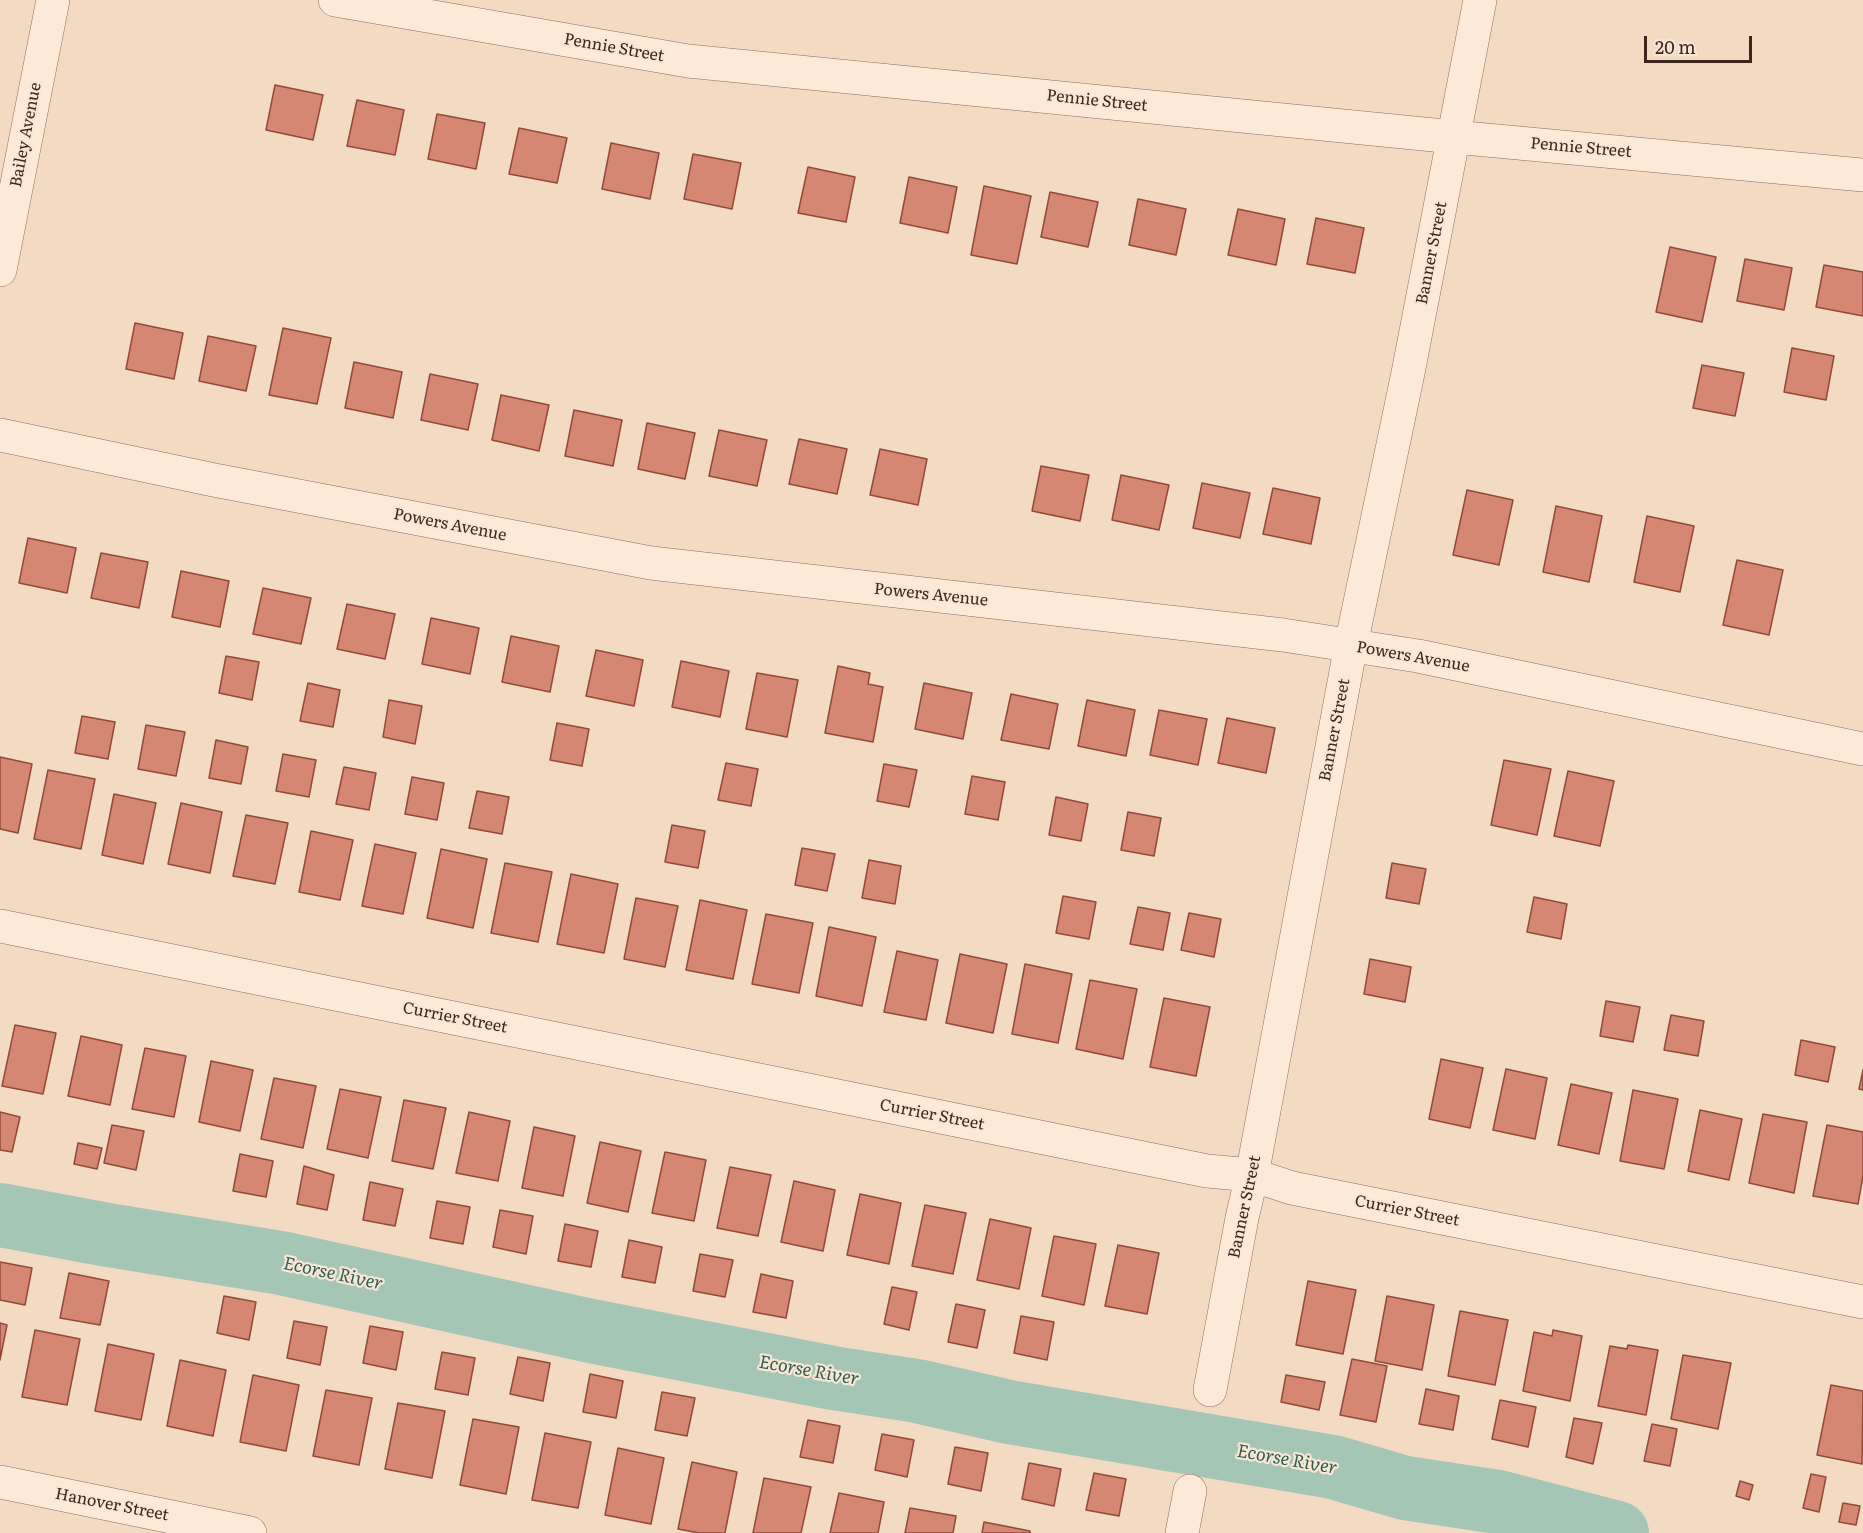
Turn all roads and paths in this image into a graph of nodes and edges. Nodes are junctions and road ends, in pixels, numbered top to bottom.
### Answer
1 (53, 0) edge
2 (335, 0) edge
3 (1480, 0) edge
4 (1454, 137) junction
5 (1863, 175) edge
6 (0, 270) edge
7 (0, 435) edge
8 (1351, 645) junction
9 (1863, 749) edge
10 (0, 926) edge
11 (1252, 1175) junction
12 (1863, 1302) edge
13 (1210, 1390) dead end
14 (5, 1483) edge
15 (1190, 1491) dead end
16 (250, 1533) edge
17 (1182, 1533) edge

1 - 6 street, Bailey Avenue
2 - 4 street, Pennie Street
3 - 4 street, Banner Street
4 - 5 street, Pennie Street
4 - 8 street, Banner Street
7 - 8 street, Powers Avenue
8 - 9 street, Powers Avenue
8 - 11 street, Banner Street
10 - 11 street, Currier Street
11 - 12 street, Currier Street
11 - 13 street, Banner Street
14 - 16 street, Hanover Street
15 - 17 street

